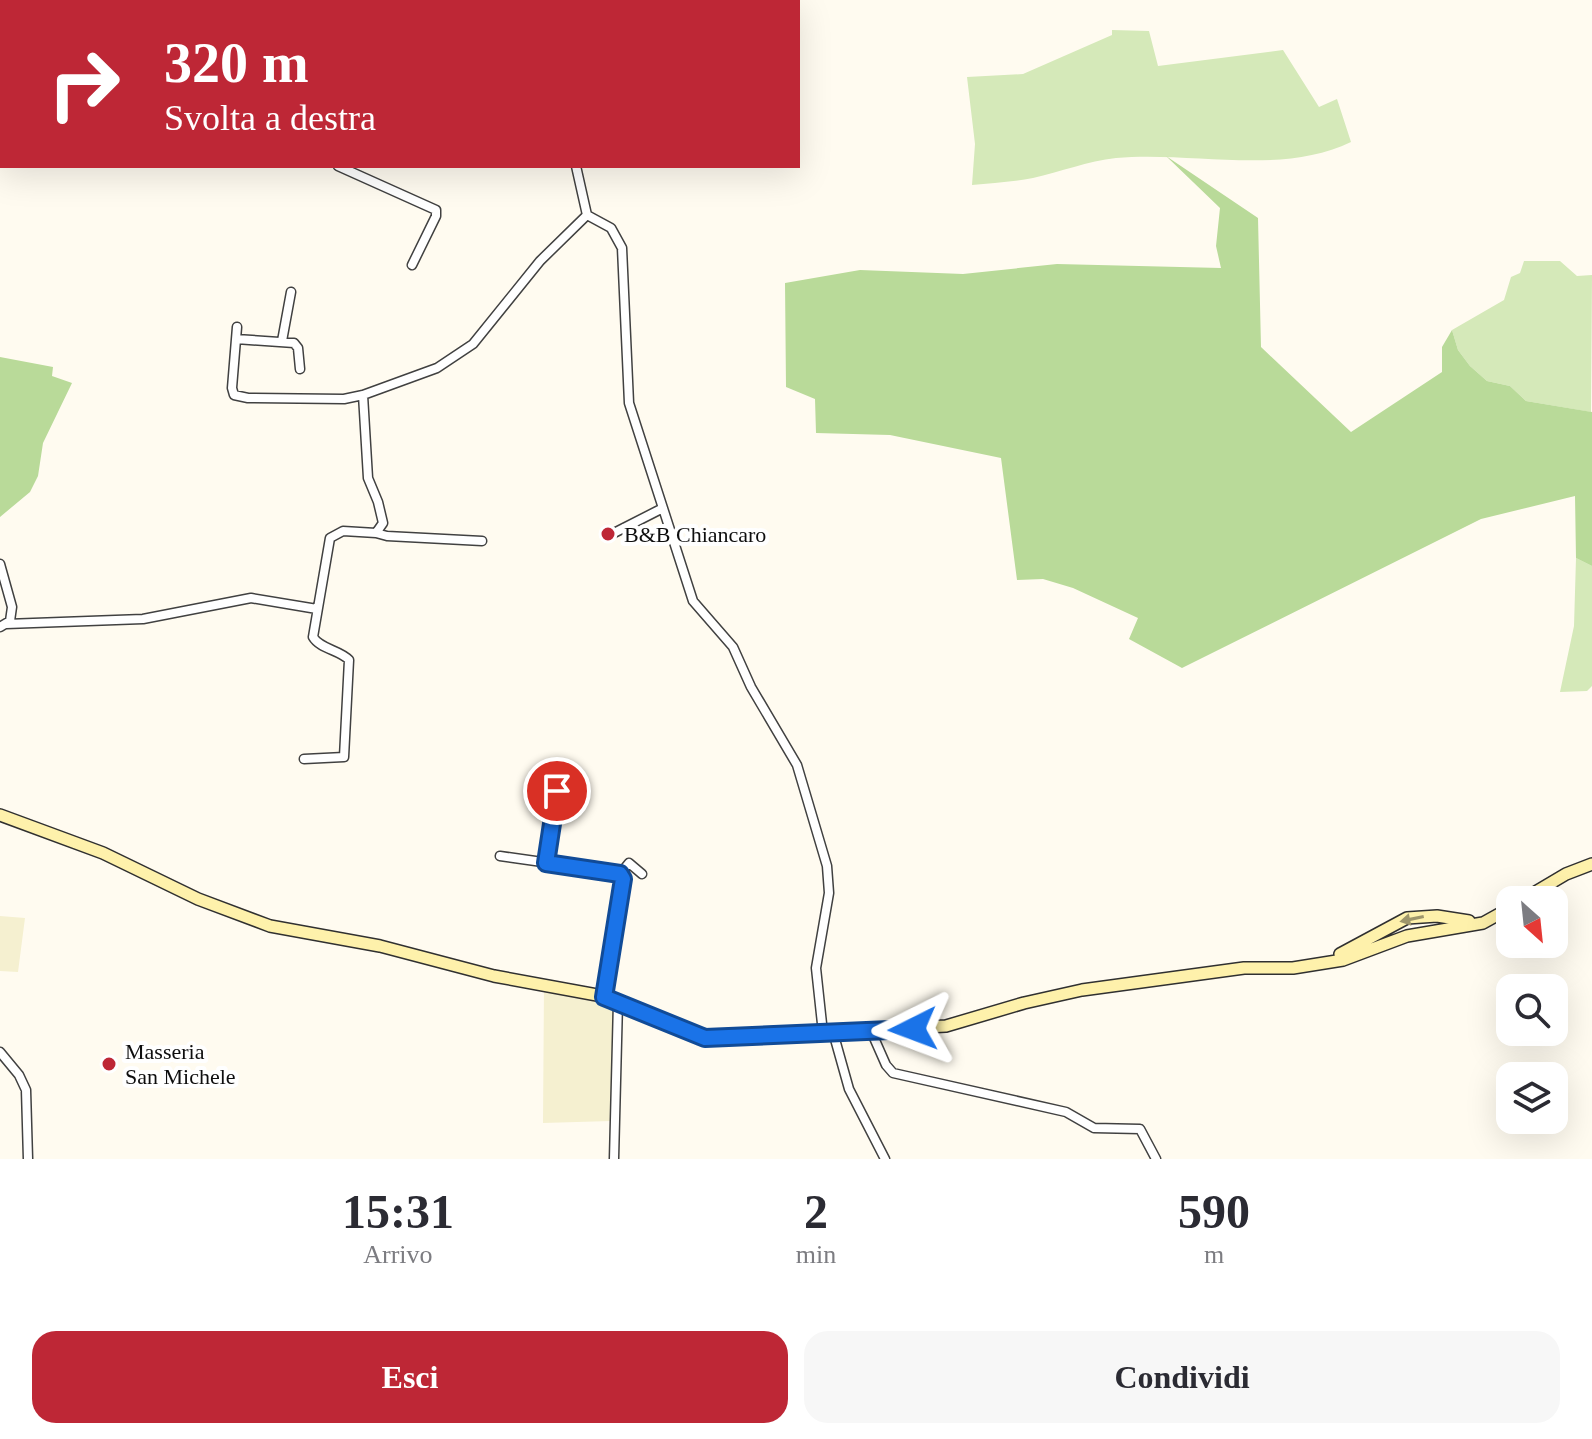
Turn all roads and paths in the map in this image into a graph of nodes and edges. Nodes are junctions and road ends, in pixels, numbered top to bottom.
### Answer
1 (342, 168) edge
2 (576, 168) edge
3 (587, 215) junction
4 (412, 265) dead end
5 (291, 292) dead end
6 (237, 327) dead end
7 (236, 339) junction
8 (282, 341) junction
9 (300, 369) dead end
10 (363, 395) junction
11 (663, 508) junction
12 (376, 533) junction
13 (612, 534) dead end
14 (482, 541) dead end
15 (0, 564) edge
16 (317, 609) junction
17 (3, 625) edge
18 (304, 759) dead end
19 (557, 791) dead end
20 (0, 815) edge
21 (500, 856) dead end
22 (546, 863) junction
23 (1592, 864) edge
24 (620, 874) junction
25 (642, 874) dead end
26 (1546, 886) edge
27 (1496, 916) edge
28 (604, 997) junction
29 (618, 1002) junction
30 (871, 1031) junction
31 (828, 1032) junction
32 (0, 1052) edge
33 (28, 1159) edge
34 (614, 1159) edge
35 (885, 1159) edge
36 (1156, 1159) edge

1 - 4 street
2 - 3 street
3 - 10 street
3 - 11 street
5 - 8 street
6 - 7 street
7 - 8 street
7 - 10 street
8 - 9 street
10 - 12 street
11 - 13 street
11 - 31 street
12 - 14 street
12 - 16 street
15 - 17 street
16 - 17 street
16 - 18 street
19 - 22 street
20 - 28 street
21 - 22 street
22 - 24 street
23 - 26 street
24 - 25 street
24 - 28 street
27 - 30 street
28 - 29 street
29 - 31 street
29 - 34 street
30 - 31 street
30 - 36 street
31 - 35 street
32 - 33 street

